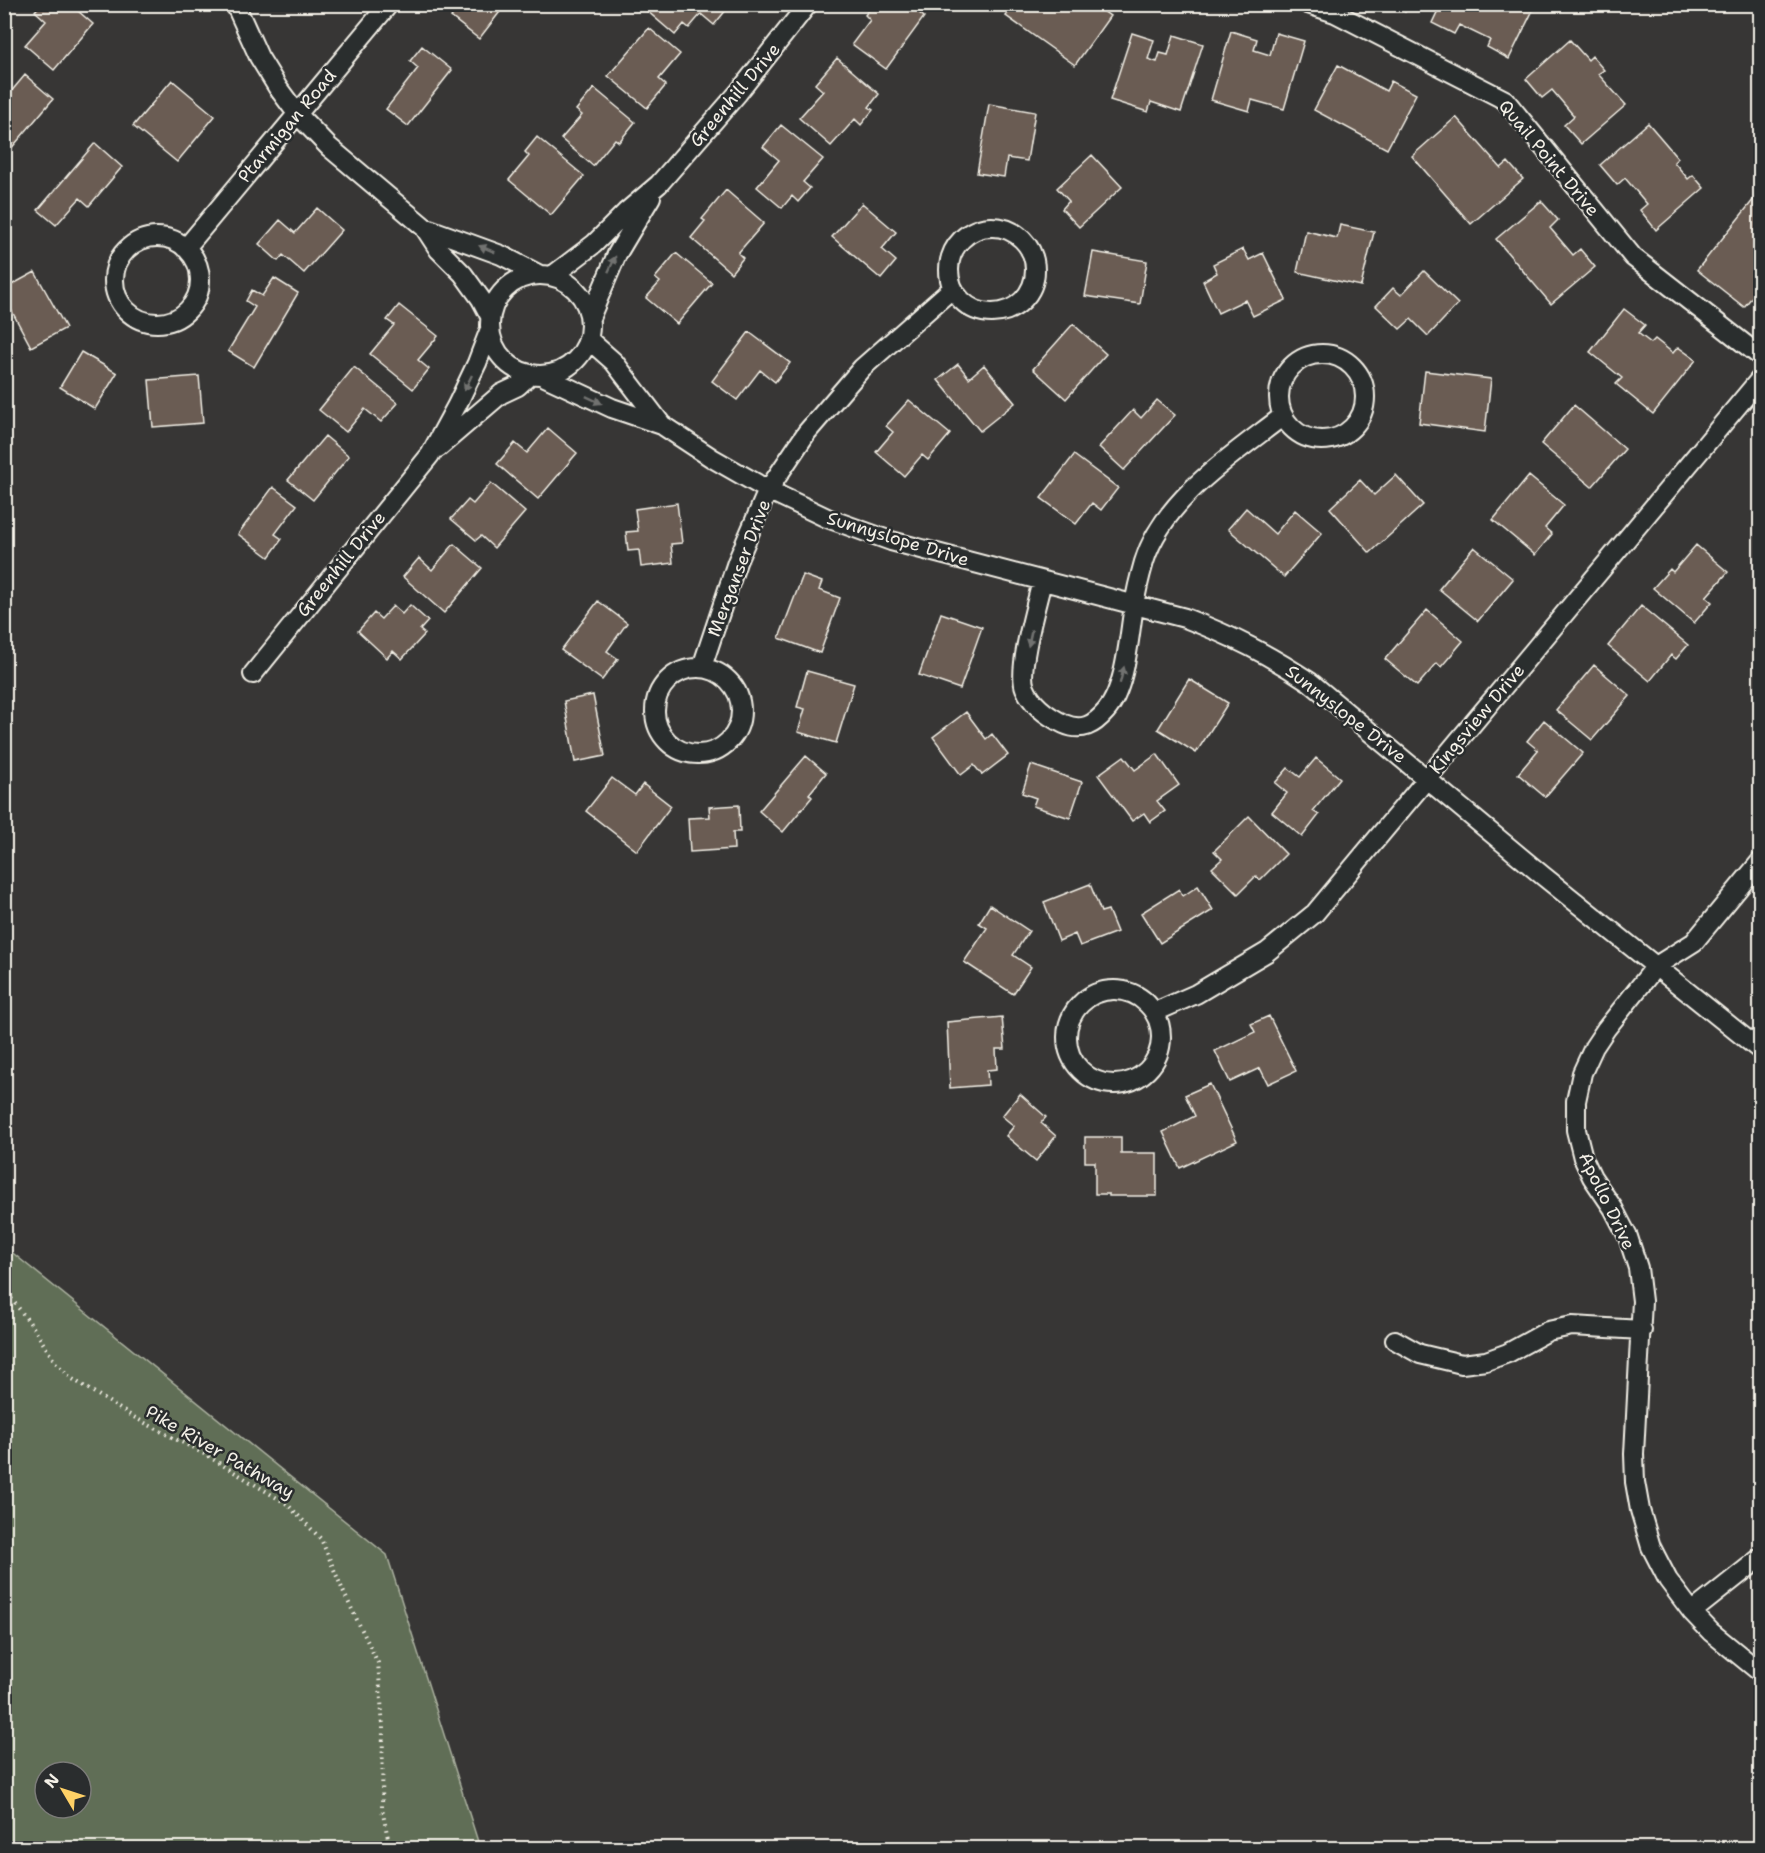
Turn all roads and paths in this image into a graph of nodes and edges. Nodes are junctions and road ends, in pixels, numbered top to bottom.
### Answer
1 (235, 4) edge
2 (388, 4) edge
3 (808, 4) edge
4 (1308, 4) edge
5 (298, 115) junction
6 (659, 184) junction
7 (424, 226) junction
8 (184, 247) junction
9 (546, 275) junction
10 (953, 288) junction
11 (590, 318) junction
12 (490, 322) junction
13 (588, 339) junction
14 (1761, 356) edge
15 (536, 375) junction
16 (1761, 379) edge
17 (1283, 416) junction
18 (662, 425) junction
19 (430, 455) junction
20 (768, 490) junction
21 (1042, 580) junction
22 (1134, 604) junction
23 (702, 668) junction
24 (253, 674) dead end
25 (1427, 779) junction
26 (1761, 862) edge
27 (1656, 966) junction
28 (1155, 1012) junction
29 (1761, 1050) edge
30 (4, 1289) edge
31 (1642, 1330) junction
32 (1395, 1340) dead end
33 (1761, 1558) edge
34 (1692, 1612) junction
35 (1761, 1671) edge
36 (390, 1848) edge

1 - 5 street
2 - 5 street, Ptarmigan Road
3 - 6 street, Greenhill Drive
4 - 14 street, Quail Point Drive
5 - 7 street
5 - 8 street, Ptarmigan Road
6 - 9 street, Greenhill Drive
11 -> 6 street, Greenhill Drive
9 -> 7 street
7 - 12 street
8 - 8 street
9 - 11 street
9 - 12 street
10 - 10 street
10 - 20 street, Merganser Drive
11 - 13 street
12 - 15 street
12 -> 19 street, Greenhill Drive
13 - 15 street
13 - 18 street, Sunnyslope Drive
15 -> 18 street, Sunnyslope Drive
15 - 19 street, Greenhill Drive
16 - 25 street, Kingsview Drive
17 - 17 street
17 - 22 street
18 - 20 street, Sunnyslope Drive
19 - 24 street, Greenhill Drive
20 - 21 street, Sunnyslope Drive
20 - 23 street, Merganser Drive
21 - 22 street, Sunnyslope Drive
21 -> 22 street
22 - 25 street, Sunnyslope Drive
23 - 23 street
25 - 27 street, Sunnyslope Drive
25 - 28 street, Kingsview Drive
26 - 27 street, Apollo Drive
27 - 29 street, Sunnyslope Drive
27 - 31 street, Apollo Drive
28 - 28 street
30 - 36 path, Pike River Pathway
31 - 32 street
31 - 34 street, Apollo Drive
33 - 34 street
34 - 35 street, Apollo Drive

